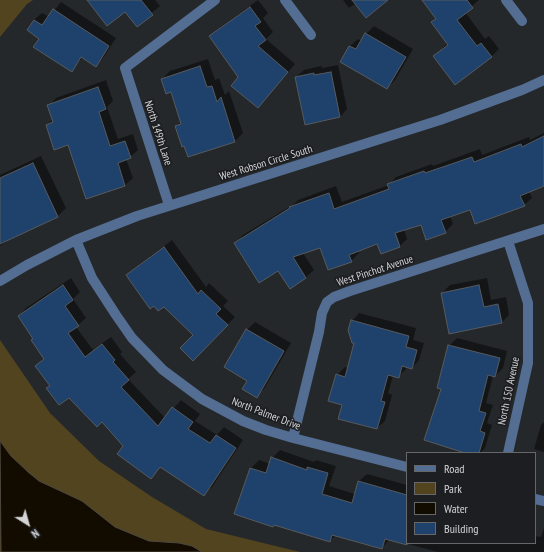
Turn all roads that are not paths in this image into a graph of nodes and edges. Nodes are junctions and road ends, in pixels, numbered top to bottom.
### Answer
1 (215, 0) edge
2 (285, 0) edge
3 (506, 0) edge
4 (522, 21) dead end
5 (311, 35) dead end
6 (544, 80) edge
7 (169, 205) junction
8 (544, 229) edge
9 (76, 240) junction
10 (508, 241) junction
11 (0, 281) edge
12 (293, 438) junction
13 (508, 452) edge
14 (406, 467) edge

1 - 7 street, North 149th Lane
2 - 5 street
3 - 4 street
6 - 7 street, West Robson Circle South
7 - 9 street, West Robson Circle South
8 - 10 street, West Pinchot Avenue
9 - 11 street, West Robson Circle South
9 - 12 street, North Palmer Drive
10 - 12 street, West Pinchot Avenue
10 - 13 street, North 150 Avenue
12 - 14 street, North Palmer Drive

